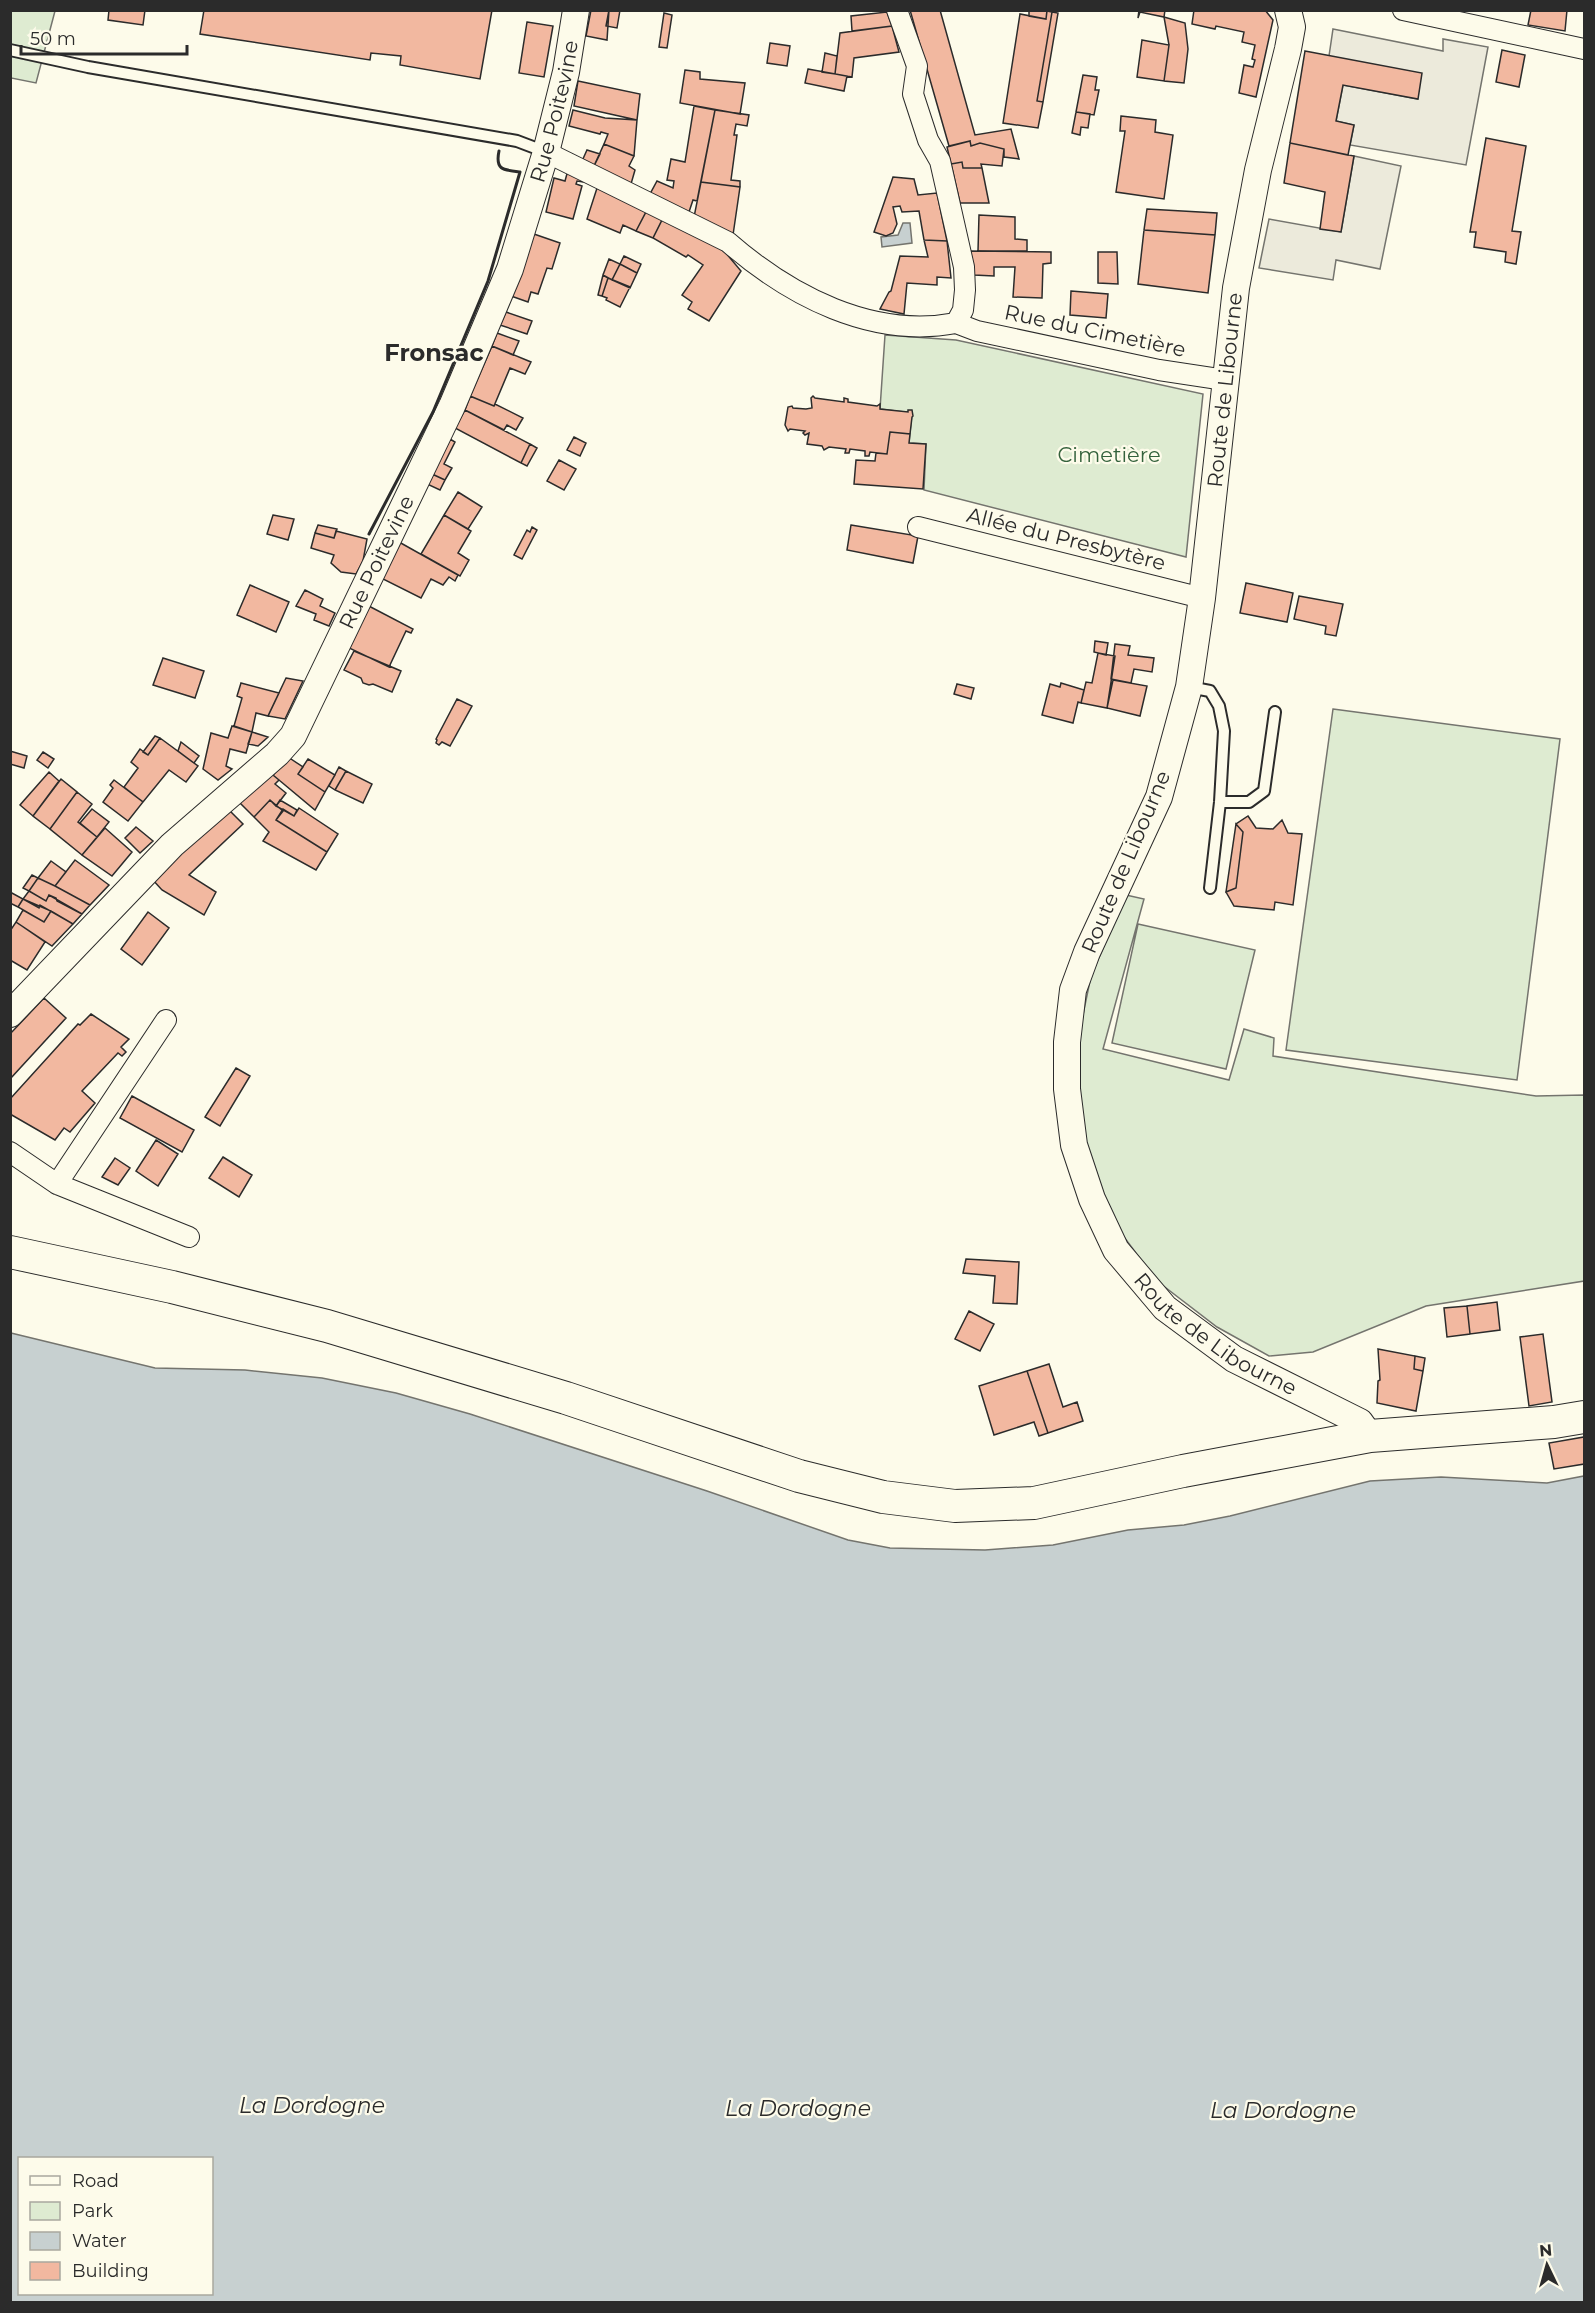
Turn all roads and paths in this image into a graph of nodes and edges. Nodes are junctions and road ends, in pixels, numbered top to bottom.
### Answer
1 (576, 10) edge
2 (897, 10) edge
3 (1288, 10) edge
4 (1403, 10) edge
5 (1584, 49) edge
6 (10, 50) edge
7 (546, 152) junction
8 (956, 323) junction
9 (1225, 380) junction
10 (918, 527) dead end
11 (1203, 598) junction
12 (1189, 687) junction
13 (1275, 712) dead end
14 (1220, 802) junction
15 (1210, 888) dead end
16 (10, 1014) edge
17 (166, 1020) dead end
18 (10, 1152) edge
19 (57, 1184) junction
20 (189, 1237) dead end
21 (10, 1252) edge
22 (1584, 1417) edge
23 (1370, 1436) junction

1 - 7 street, Rue Poitevine
2 - 8 street
3 - 9 street, Route de Libourne
4 - 5 street
6 - 7 lane
7 - 8 street
7 - 16 street, Rue Poitevine
8 - 9 street, Rue du Cimetière
9 - 11 street, Route de Libourne
10 - 11 street, Allée du Presbytère
11 - 12 street, Route de Libourne
12 - 14 lane
12 - 23 street, Route de Libourne
13 - 14 lane
14 - 15 lane
17 - 19 street
18 - 19 street
19 - 20 street
21 - 23 main road
22 - 23 main road

